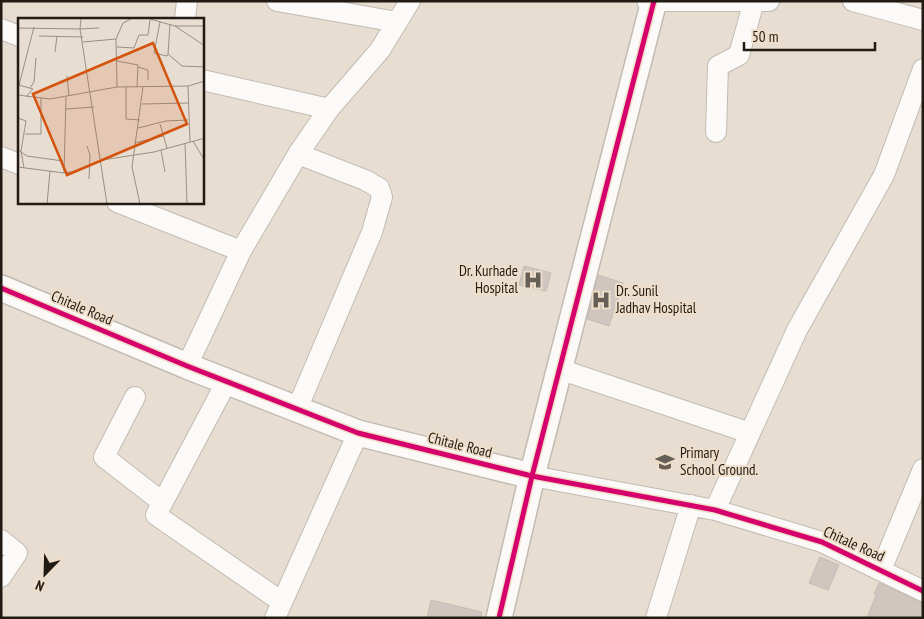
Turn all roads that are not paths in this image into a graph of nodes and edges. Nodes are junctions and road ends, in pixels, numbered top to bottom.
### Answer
1 (187, 1) edge
2 (277, 1) edge
3 (410, 1) edge
4 (769, 1) edge
5 (853, 1) edge
6 (652, 2) edge
7 (754, 2) edge
8 (185, 18) edge
9 (923, 20) edge
10 (397, 22) junction
11 (1, 29) edge
12 (18, 36) edge
13 (923, 69) edge
14 (204, 80) edge
15 (917, 101) edge
16 (329, 109) junction
17 (716, 132) dead end
18 (298, 154) junction
19 (1, 157) edge
20 (18, 164) edge
21 (122, 204) edge
22 (241, 251) junction
23 (1, 288) edge
24 (187, 366) junction
25 (559, 369) junction
26 (226, 381) junction
27 (135, 397) dead end
28 (297, 409) junction
29 (358, 433) junction
30 (750, 433) junction
31 (923, 469) edge
32 (532, 476) junction
33 (162, 502) junction
34 (691, 506) junction
35 (715, 510) junction
36 (1, 540) edge
37 (881, 570) junction
38 (1, 577) edge
39 (923, 591) edge
40 (279, 610) edge
41 (499, 618) edge
42 (656, 618) edge

1 - 8 street
2 - 10 street
3 - 10 street
4 - 7 street
5 - 9 street
6 - 7 street
6 - 25 street
7 - 17 street
10 - 16 street
11 - 12 street
13 - 15 street
14 - 16 street
15 - 30 street
16 - 18 street
18 - 22 street
18 - 28 street
19 - 20 street
21 - 22 street
22 - 24 street
23 - 24 street, Chitale Road
24 - 26 street, Chitale Road
25 - 30 street
25 - 32 street
26 - 28 street, Chitale Road
26 - 33 street
27 - 33 street
28 - 29 street, Chitale Road
29 - 32 street, Chitale Road
29 - 40 street
30 - 35 street
31 - 37 street
32 - 34 street, Chitale Road
32 - 41 street
33 - 40 street
34 - 35 street, Chitale Road
34 - 42 street
35 - 37 street, Chitale Road
36 - 38 street
37 - 39 street, Chitale Road

